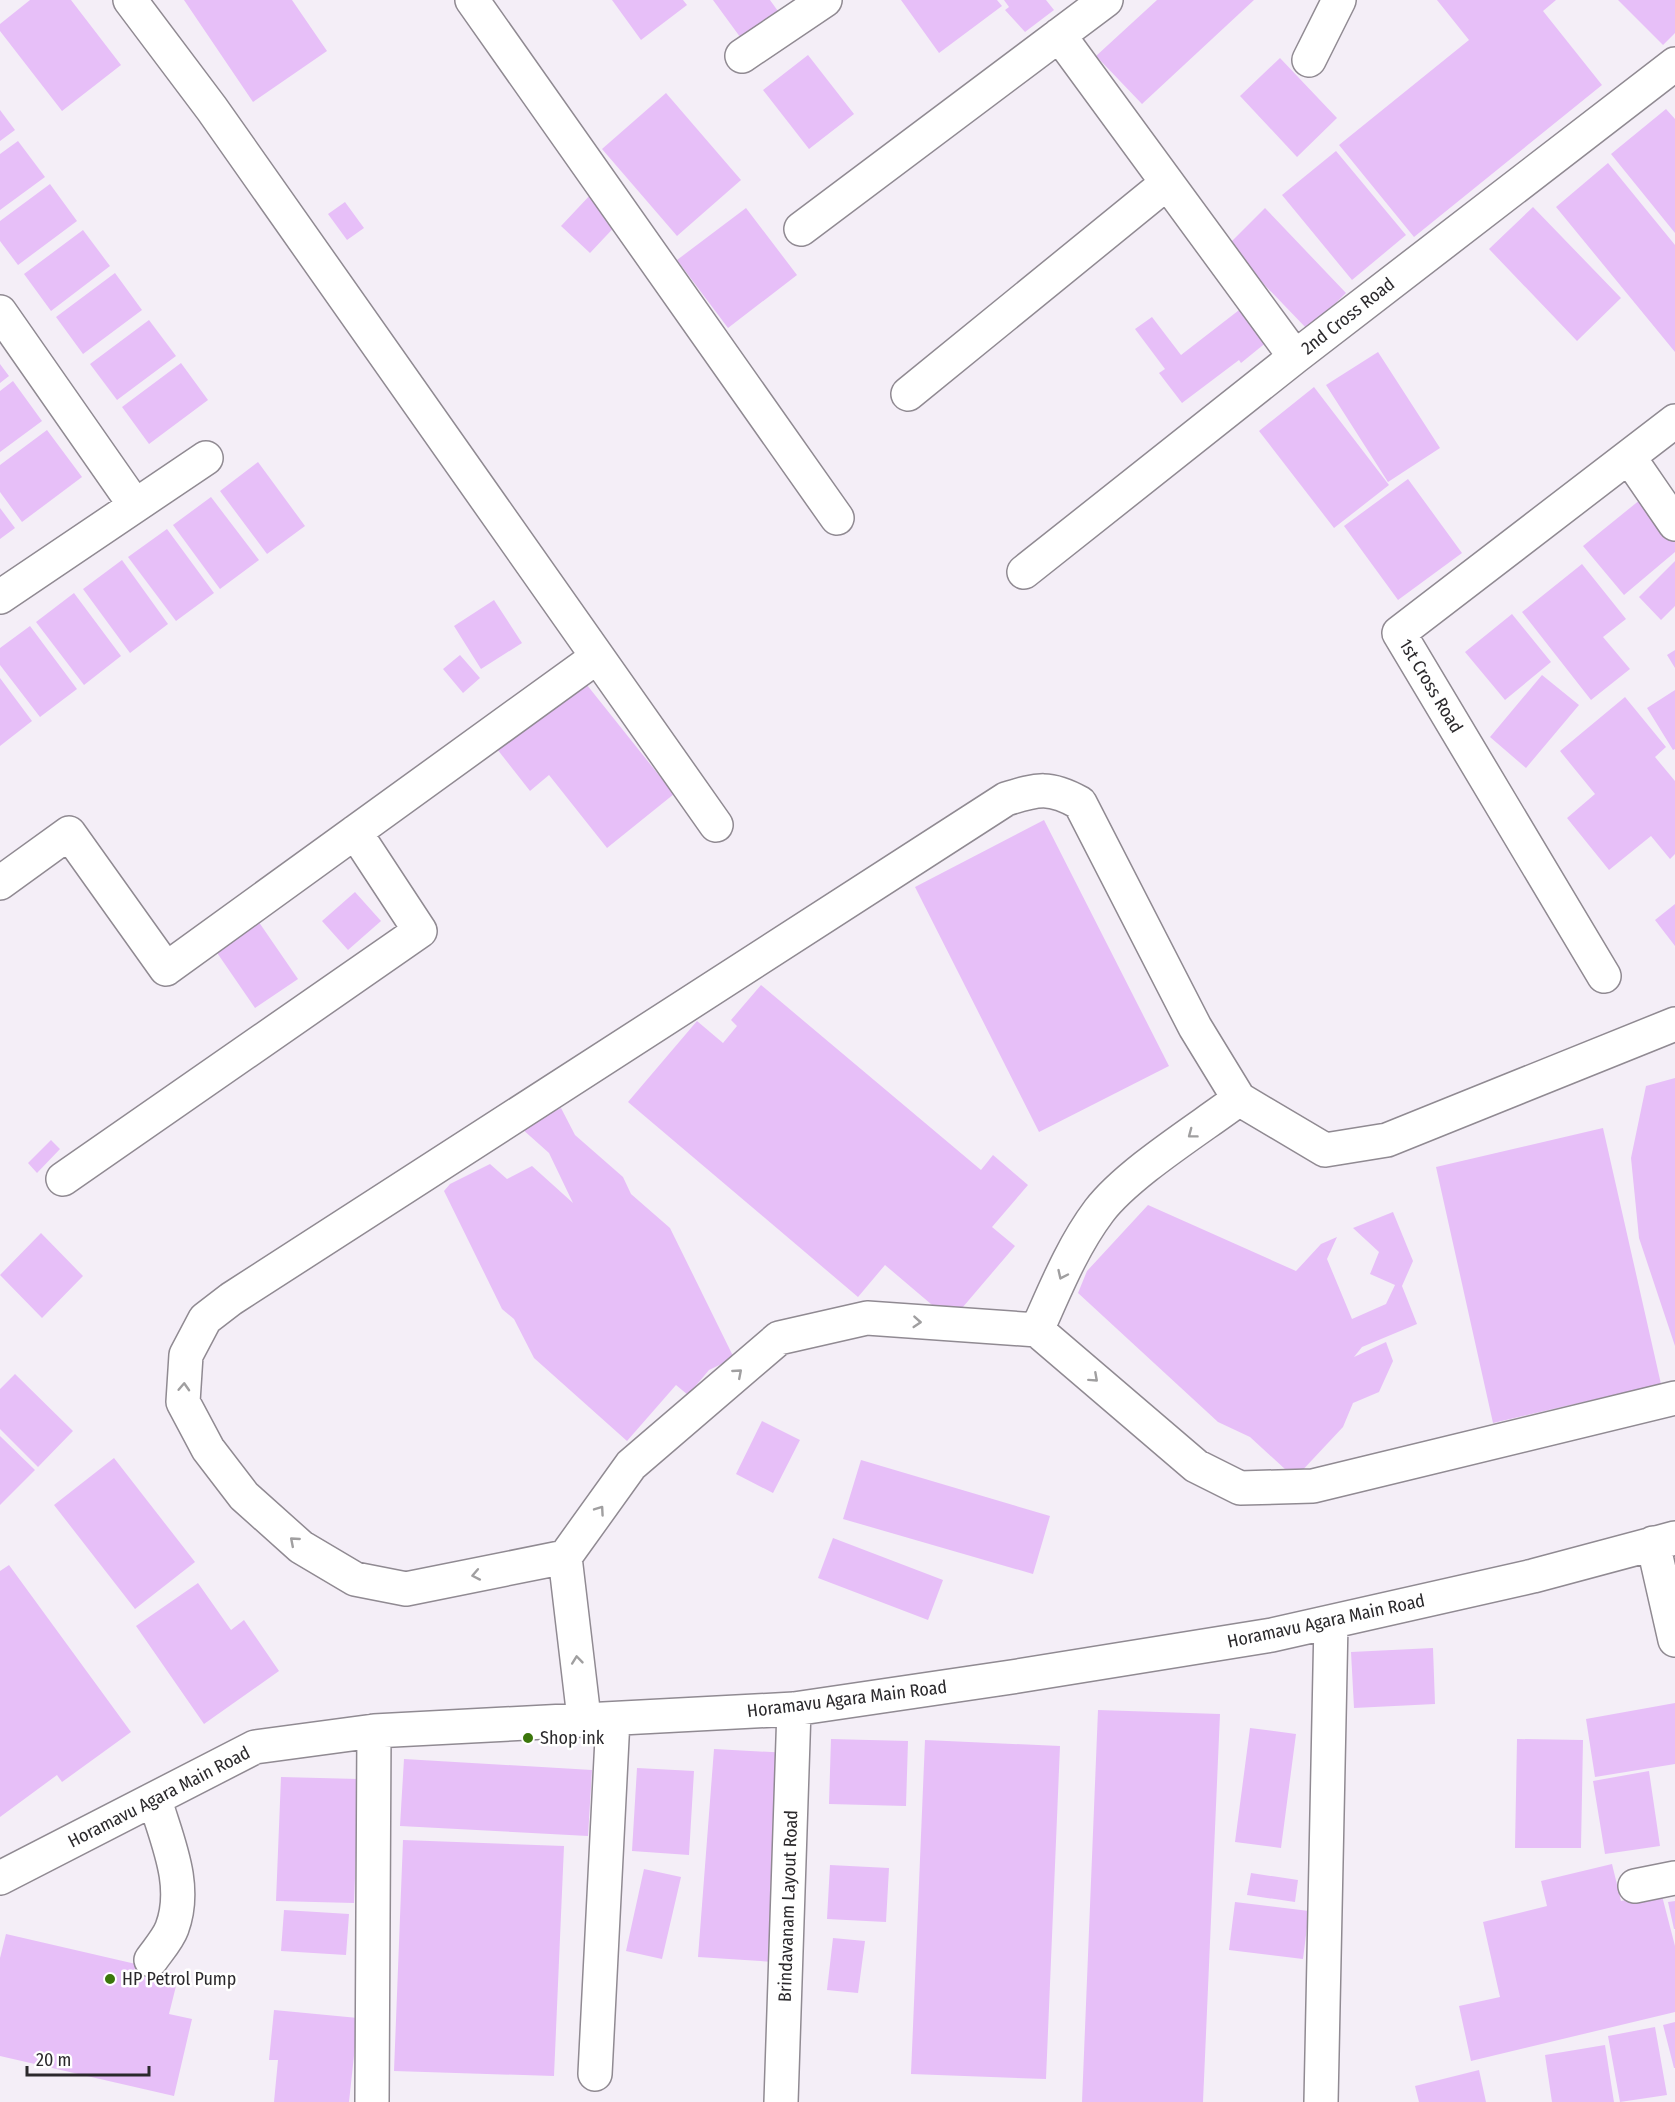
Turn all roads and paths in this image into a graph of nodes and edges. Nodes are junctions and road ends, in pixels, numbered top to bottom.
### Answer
1 (130, 0) edge
2 (472, 0) edge
3 (825, 0) edge
4 (1106, 0) edge
5 (1339, 0) edge
6 (1059, 35) junction
7 (742, 56) dead end
8 (1309, 60) dead end
9 (1675, 64) edge
10 (1167, 183) junction
11 (801, 229) dead end
12 (0, 312) edge
13 (1295, 357) junction
14 (908, 394) dead end
15 (1675, 421) edge
16 (1629, 457) junction
17 (206, 458) dead end
18 (134, 504) junction
19 (837, 518) dead end
20 (1675, 524) edge
21 (1024, 572) dead end
22 (0, 597) edge
23 (597, 657) junction
24 (716, 825) dead end
25 (355, 832) junction
26 (0, 883) edge
27 (1604, 976) dead end
28 (1675, 1024) edge
29 (1239, 1099) junction
30 (63, 1179) dead end
31 (1037, 1330) junction
32 (1675, 1398) edge
33 (1664, 1541) edge
34 (565, 1557) junction
35 (1331, 1622) junction
36 (1675, 1640) edge
37 (794, 1709) junction
38 (599, 1719) junction
39 (374, 1731) junction
40 (155, 1800) junction
41 (0, 1878) edge
42 (1675, 1878) edge
43 (1635, 1886) dead end
44 (151, 1960) dead end
45 (595, 2074) dead end
46 (372, 2101) edge
47 (781, 2102) edge
48 (1321, 2102) edge

1 - 23 street
2 - 19 street
3 - 7 street
4 - 6 street
5 - 8 street
6 - 10 street
6 - 11 street
9 - 13 street, 2nd Cross Road
10 - 13 street
10 - 14 street
12 - 18 street
13 - 21 street, 2nd Cross Road
15 - 16 street, 1st Cross Road
16 - 20 street
16 - 27 street, 1st Cross Road
17 - 18 street
18 - 22 street
23 - 24 street
23 - 25 street
25 - 26 street
25 - 30 street
28 - 29 street
29 -> 31 street
34 -> 29 street
31 -> 32 street
34 -> 31 street
33 - 35 street, Horamavu Agara Main Road
33 - 36 street
38 -> 34 street
35 - 37 street, Horamavu Agara Main Road
35 - 48 street
37 - 38 street, Horamavu Agara Main Road
37 - 47 street, Brindavanam Layout Road
38 - 39 street, Horamavu Agara Main Road
38 - 45 street
39 - 40 street, Horamavu Agara Main Road
39 - 46 street
40 - 41 street, Horamavu Agara Main Road
40 - 44 street
42 - 43 street

